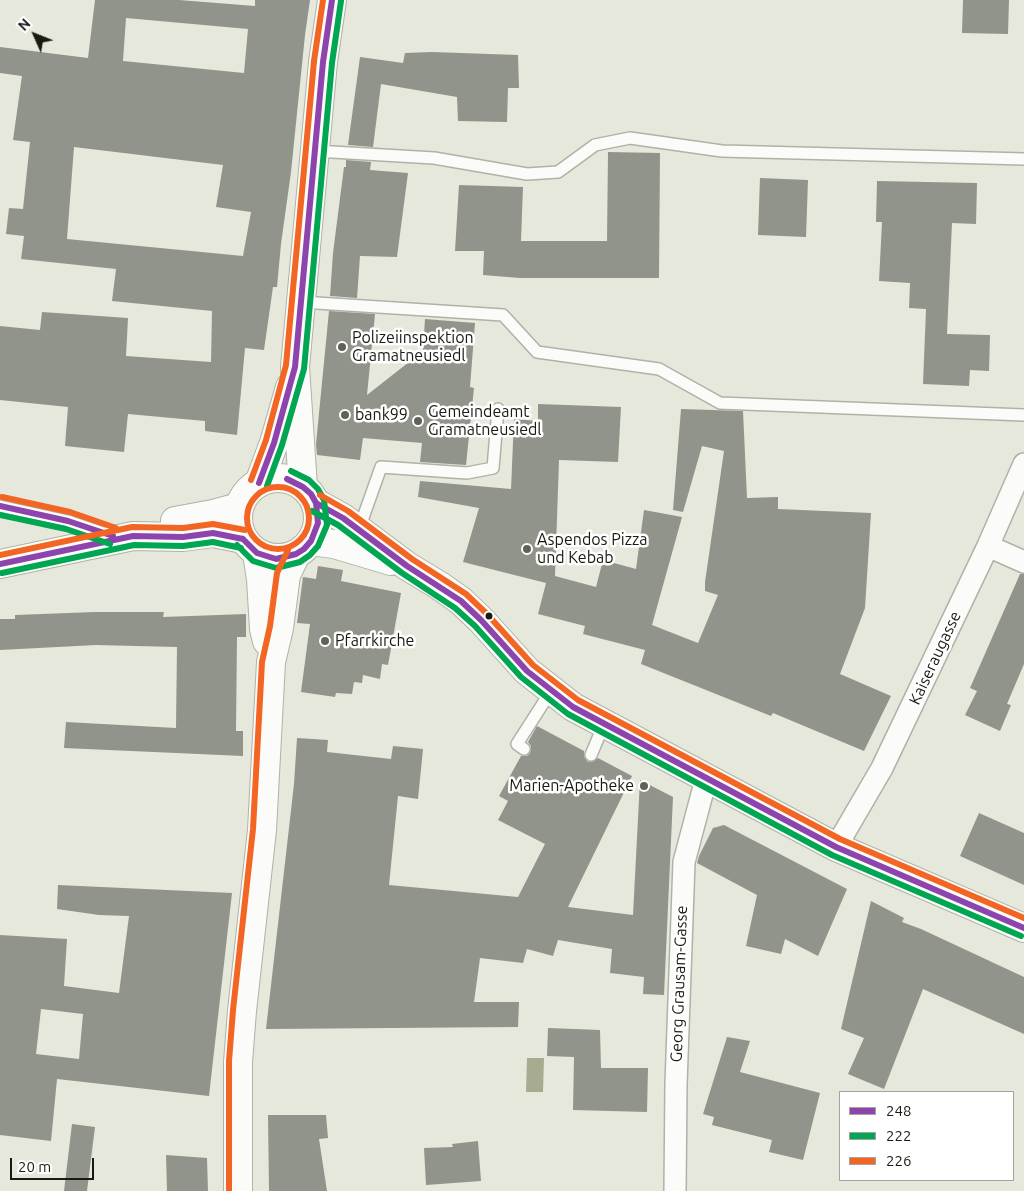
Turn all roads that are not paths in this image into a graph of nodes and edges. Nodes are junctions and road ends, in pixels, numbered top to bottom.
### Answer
1 (332, 0) edge
2 (315, 151) junction
3 (1024, 159) edge
4 (301, 302) junction
5 (295, 367) junction
6 (498, 408) dead end
7 (1024, 415) edge
8 (1024, 464) edge
9 (258, 483) junction
10 (310, 495) junction
11 (0, 506) edge
12 (239, 506) junction
13 (359, 530) junction
14 (127, 537) junction
15 (250, 546) junction
16 (988, 546) junction
17 (304, 548) junction
18 (1024, 562) edge
19 (0, 564) edge
20 (406, 566) junction
21 (271, 662) junction
22 (551, 691) junction
23 (604, 724) junction
24 (524, 749) dead end
25 (591, 755) dead end
26 (706, 779) junction
27 (836, 847) junction
28 (1024, 928) edge
29 (238, 1191) edge
30 (675, 1191) edge

1 - 2 main road
2 - 3 lane
2 - 4 main road
4 - 5 main road
4 - 7 lane
5 - 9 main road
5 - 10 main road
6 - 13 lane
8 - 16 street, Kaiseraugasse
9 - 10 main road
9 - 12 main road
10 - 13 main road
10 - 17 main road
11 - 14 lane
12 - 14 main road
12 - 15 main road
13 - 20 main road
14 - 15 main road
14 - 19 main road
15 - 17 main road
15 - 21 main road
16 - 18 street
16 - 27 street, Kaiseraugasse
17 - 20 main road
17 - 21 main road
20 - 22 main road
21 - 29 main road
22 - 23 main road
22 - 24 lane
23 - 25 lane
23 - 26 main road
26 - 27 main road
26 - 30 street, Georg Grausam-Gasse
27 - 28 main road

